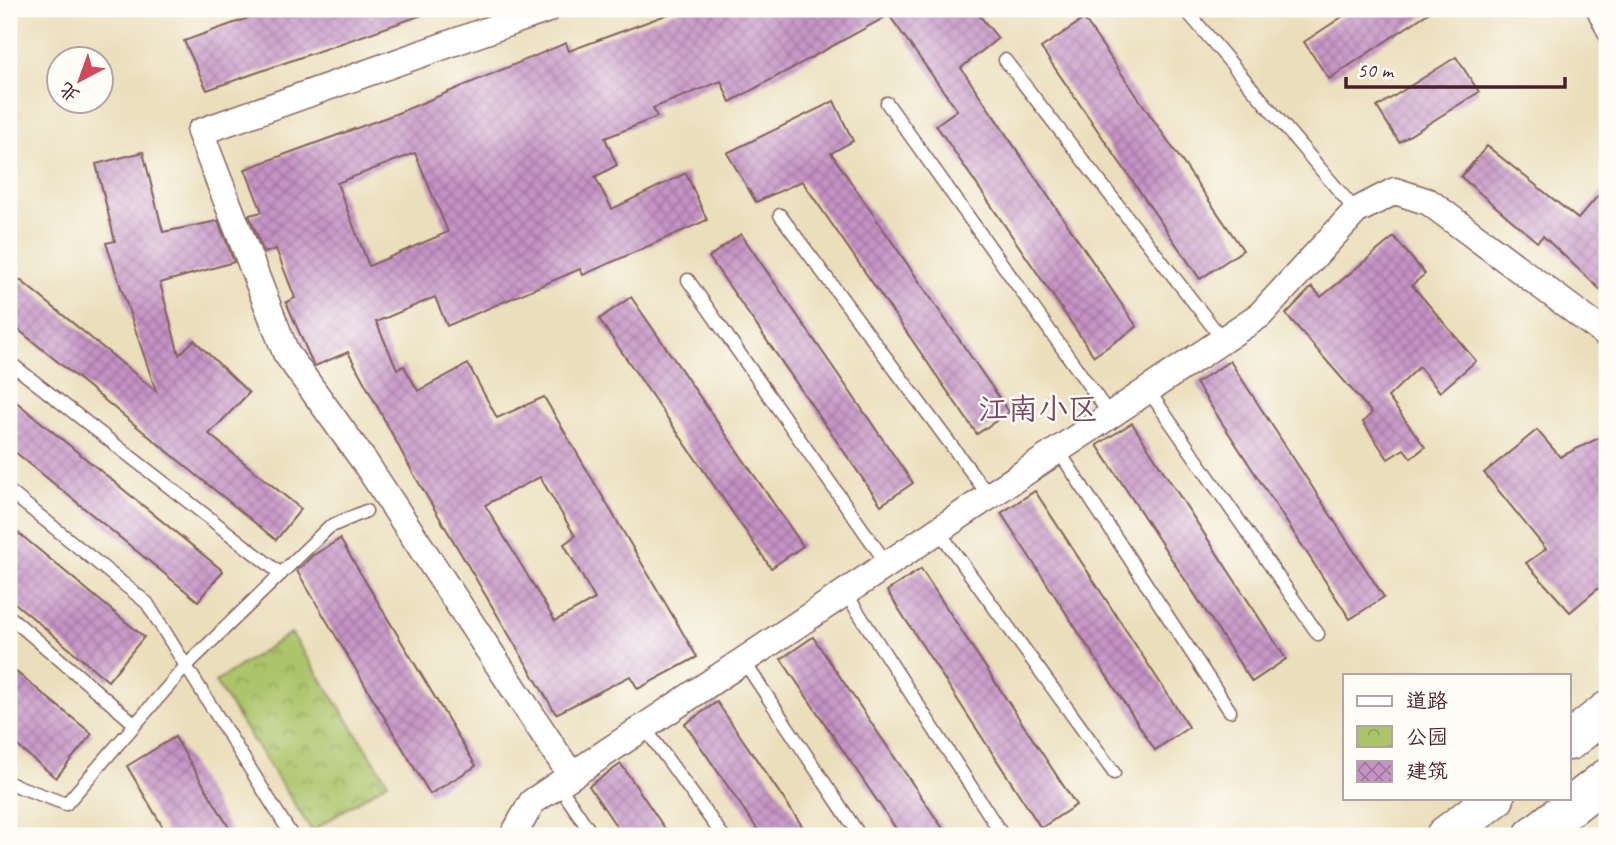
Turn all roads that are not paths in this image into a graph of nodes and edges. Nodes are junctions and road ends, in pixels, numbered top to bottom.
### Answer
1 (548, 9) edge
2 (1185, 9) edge
3 (1592, 9) edge
4 (1607, 39) edge
5 (1005, 60) dead end
6 (887, 103) dead end
7 (1356, 211) junction
8 (780, 215) dead end
9 (688, 280) dead end
10 (1607, 335) edge
11 (1223, 340) junction
12 (9, 362) edge
13 (1148, 390) junction
14 (1110, 415) junction
15 (1058, 450) junction
16 (9, 491) edge
17 (989, 496) junction
18 (366, 511) dead end
19 (938, 530) junction
20 (887, 564) junction
21 (281, 574) junction
22 (845, 592) junction
23 (9, 616) edge
24 (1318, 634) dead end
25 (743, 660) junction
26 (186, 666) junction
27 (1230, 711) dead end
28 (1607, 711) edge
29 (135, 724) junction
30 (644, 727) junction
31 (1570, 740) edge
32 (1114, 773) dead end
33 (1607, 778) edge
34 (565, 780) junction
35 (9, 783) edge
36 (1492, 800) edge
37 (292, 836) edge
38 (513, 836) edge
39 (593, 836) edge
40 (723, 836) edge
41 (860, 836) edge
42 (1003, 836) edge
43 (1445, 836) edge
44 (1533, 836) edge

1 - 34 street
2 - 7 lane
3 - 4 lane
5 - 11 lane
6 - 14 lane
7 - 10 street
7 - 11 street
8 - 17 lane
9 - 20 lane
11 - 13 street
12 - 21 lane
13 - 14 street
13 - 24 lane
14 - 15 street
15 - 17 street
15 - 27 lane
16 - 26 lane
17 - 19 street
18 - 21 lane
19 - 20 street
19 - 32 lane
20 - 22 street
21 - 26 lane
22 - 25 street
22 - 42 lane
23 - 29 lane
25 - 30 street
25 - 41 lane
26 - 29 lane
26 - 37 lane
28 - 31 highway
29 - 35 lane
30 - 34 street
30 - 40 lane
33 - 44 highway
34 - 38 street
34 - 39 lane
36 - 43 highway

